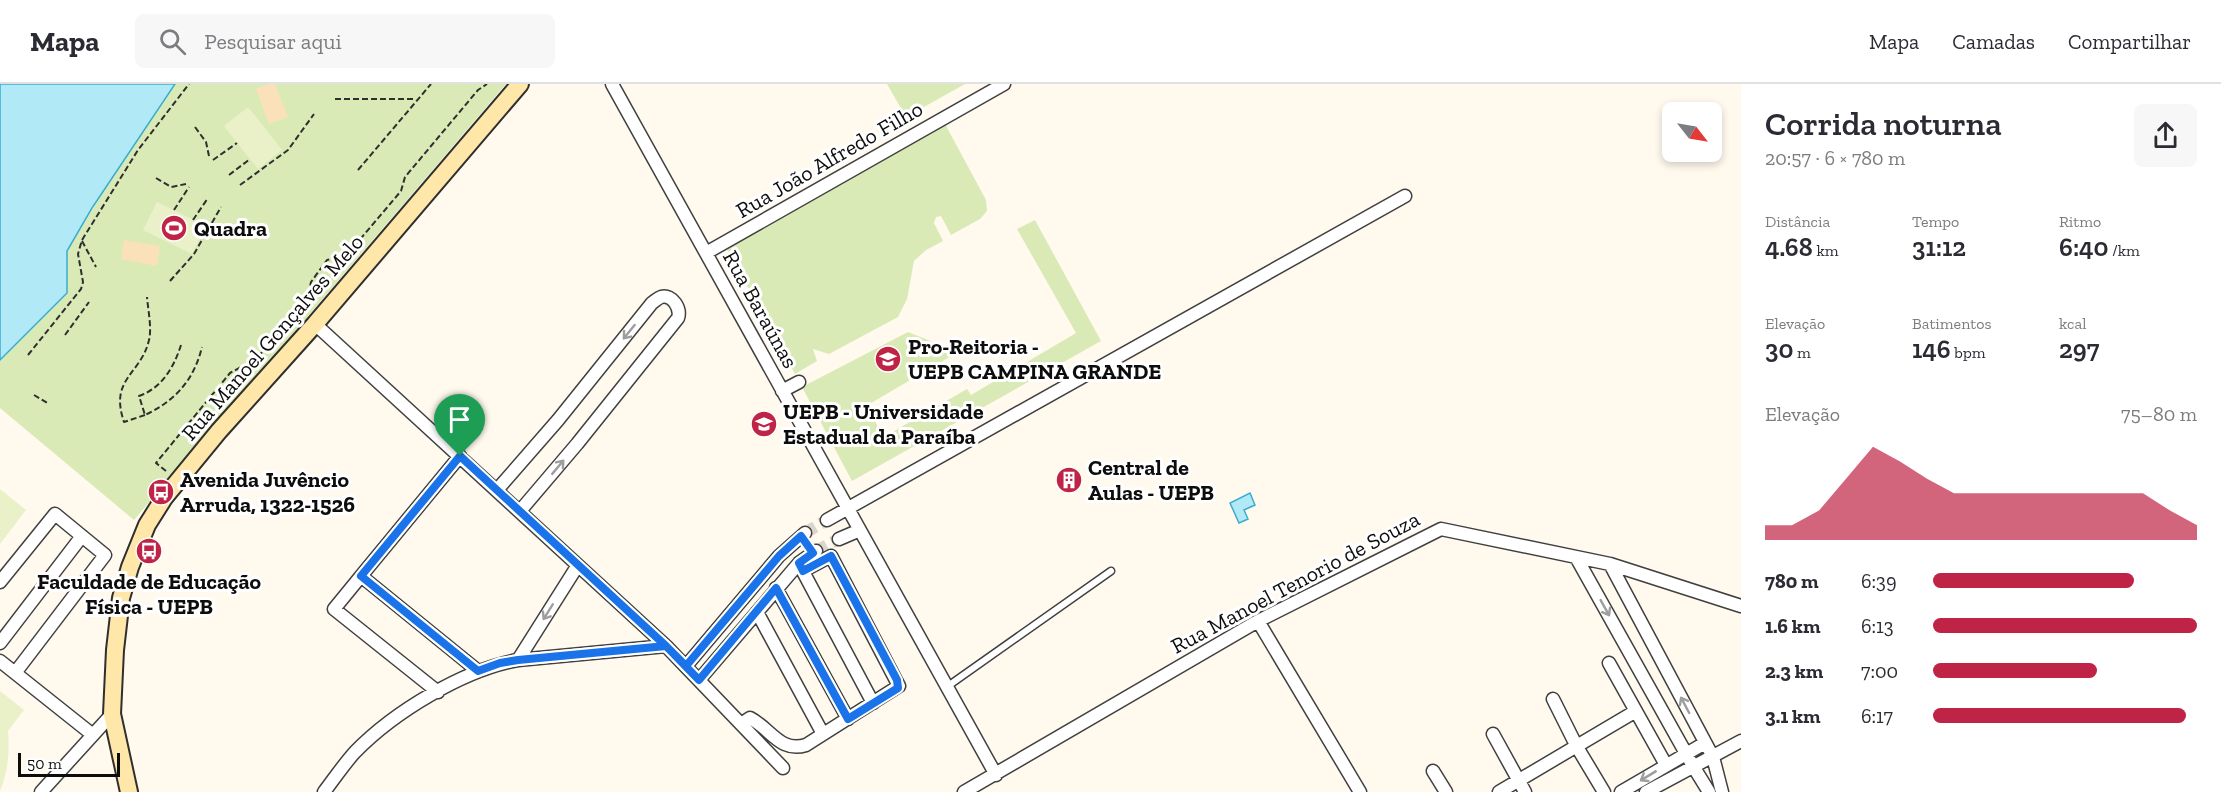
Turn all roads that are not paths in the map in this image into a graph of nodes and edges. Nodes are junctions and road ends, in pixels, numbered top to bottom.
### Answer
1 (520, 84) edge
2 (612, 84) edge
3 (1004, 84) edge
4 (1405, 196) dead end
5 (706, 253) junction
6 (315, 324) junction
7 (799, 381) dead end
8 (782, 391) junction
9 (460, 456) junction
10 (497, 490) junction
11 (847, 507) junction
12 (520, 511) junction
13 (827, 520) tunnel mouth
14 (860, 530) junction
15 (81, 536) junction
16 (839, 539) tunnel mouth
17 (1576, 557) junction
18 (1610, 564) junction
19 (578, 565) junction
20 (801, 567) junction
21 (1111, 571) dead end
22 (361, 576) junction
23 (0, 582) edge
24 (776, 588) junction
25 (1741, 606) edge
26 (757, 612) junction
27 (1258, 621) junction
28 (0, 642) edge
29 (666, 646) junction
30 (518, 660) junction
31 (0, 661) edge
32 (1609, 663) dead end
33 (686, 666) junction
34 (478, 671) junction
35 (15, 673) junction
36 (699, 680) junction
37 (948, 686) junction
38 (438, 692) junction
39 (1553, 699) dead end
40 (873, 703) junction
41 (1636, 711) junction
42 (112, 714) junction
43 (848, 719) junction
44 (741, 724) junction
45 (823, 734) junction
46 (1494, 734) dead end
47 (93, 735) junction
48 (1741, 741) edge
49 (1706, 743) junction
50 (1577, 747) junction
51 (1686, 753) junction
52 (1713, 757) junction
53 (1666, 765) junction
54 (1693, 766) junction
55 (783, 768) dead end
56 (1433, 771) dead end
57 (996, 775) junction
58 (1521, 787) edge
59 (41, 792) edge
60 (129, 792) edge
61 (324, 792) edge
62 (964, 792) edge
63 (1360, 792) edge
64 (1446, 792) edge
65 (1499, 792) edge
66 (1604, 792) edge
67 (1621, 792) edge
68 (1646, 792) edge
69 (1709, 792) edge
70 (1722, 792) edge

1 - 6 street, Rua Manoel Gonçalves Melo
2 - 5 street, Rua Baraúnas
3 - 5 street, Rua João Alfredo Filho
4 - 11 street
5 - 8 street, Rua Baraúnas
6 - 9 street
6 - 42 street, Rua Manoel Gonçalves Melo
7 - 8 street
8 - 11 street, Rua Baraúnas
9 - 10 street
9 - 22 street
10 - 12 street
12 -> 10 street
11 - 13 street
11 - 14 street, Rua Baraúnas
12 - 19 street
14 - 16 street
14 - 37 street, Rua Baraúnas
15 - 23 street
15 - 28 street
15 - 35 street
17 - 18 street, Rua Manoel Tenorio de Souza
17 - 27 street, Rua Manoel Tenorio de Souza
17 -> 51 street
18 - 25 street, Rua Manoel Tenorio de Souza
49 -> 18 street
19 - 29 street
19 -> 30 street
20 - 24 street
20 - 33 street
20 - 40 street
20 - 40 street
21 - 37 lane
22 - 34 street
22 - 38 street
24 - 26 street
24 - 43 street
26 - 36 street
26 - 45 street
27 - 57 street, Rua Manoel Tenorio de Souza
27 - 63 street
29 - 30 street
29 - 33 street
30 - 34 street
31 - 35 street
32 - 41 street
33 - 36 street
34 - 38 street
35 - 47 street
36 - 44 street
37 - 57 street, Rua Baraúnas
38 - 61 street
39 - 50 street
40 - 43 street
41 - 50 street
41 - 53 street
42 - 47 street
42 - 60 street, Rua Manoel Gonçalves Melo
43 - 45 street
44 - 45 street
44 - 55 street
46 - 58 street
47 - 59 street
48 - 52 street
49 - 51 street
49 - 52 street
50 - 58 street
50 - 66 street
51 - 53 street
51 - 54 street
52 - 54 street
52 - 70 street
53 -> 67 street
54 - 68 street
54 - 69 street
56 - 64 street
57 - 62 street, Rua Manoel Tenorio de Souza
58 - 65 street

